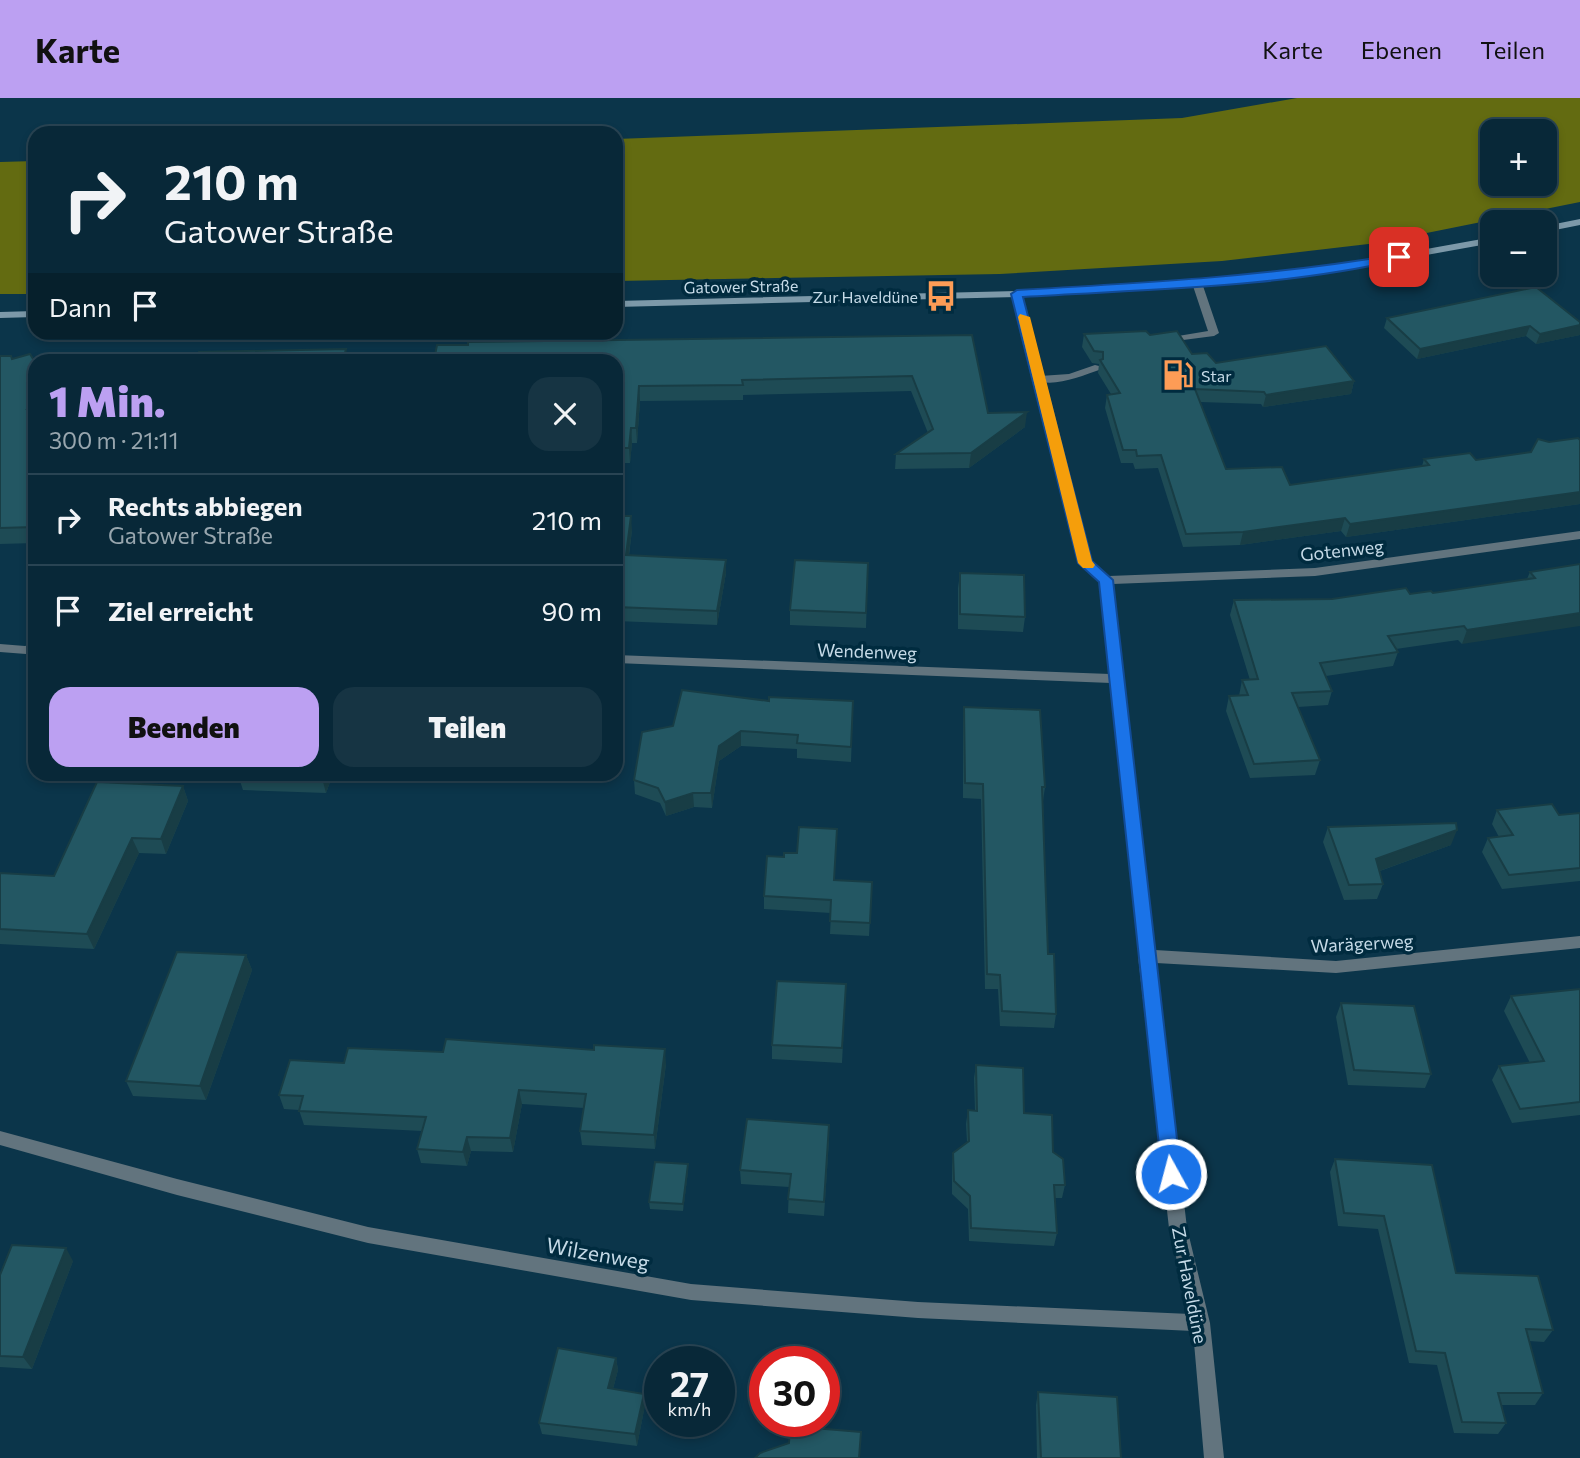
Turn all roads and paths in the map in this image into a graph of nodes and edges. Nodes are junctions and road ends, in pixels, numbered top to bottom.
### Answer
1 (1580, 222) edge
2 (1557, 227) edge
3 (1480, 242) edge
4 (1197, 283) junction
5 (1017, 294) junction
6 (623, 304) edge
7 (28, 314) edge
8 (0, 315) edge
9 (1150, 343) edge
10 (1095, 368) edge
11 (1040, 379) junction
12 (1580, 536) edge
13 (1106, 580) junction
14 (0, 648) edge
15 (28, 649) edge
16 (623, 659) edge
17 (1118, 679) junction
18 (1580, 942) edge
19 (1146, 956) junction
20 (0, 1138) edge
21 (1201, 1322) junction
22 (1214, 1458) edge

1 - 2 main road
3 - 4 main road, Gatower Straße
4 - 5 main road, Gatower Straße
4 - 9 street
5 - 6 main road, Gatower Straße
5 - 11 street
7 - 8 main road
10 - 11 street
11 - 13 street
12 - 13 street, Gotenweg
13 - 17 street, Zur Haveldüne
14 - 15 street
16 - 17 street, Wendenweg
17 - 19 street, Zur Haveldüne
18 - 19 street, Warägerweg
19 - 21 street, Zur Haveldüne
20 - 21 street, Wilzenweg
21 - 22 street, Zur Haveldüne

